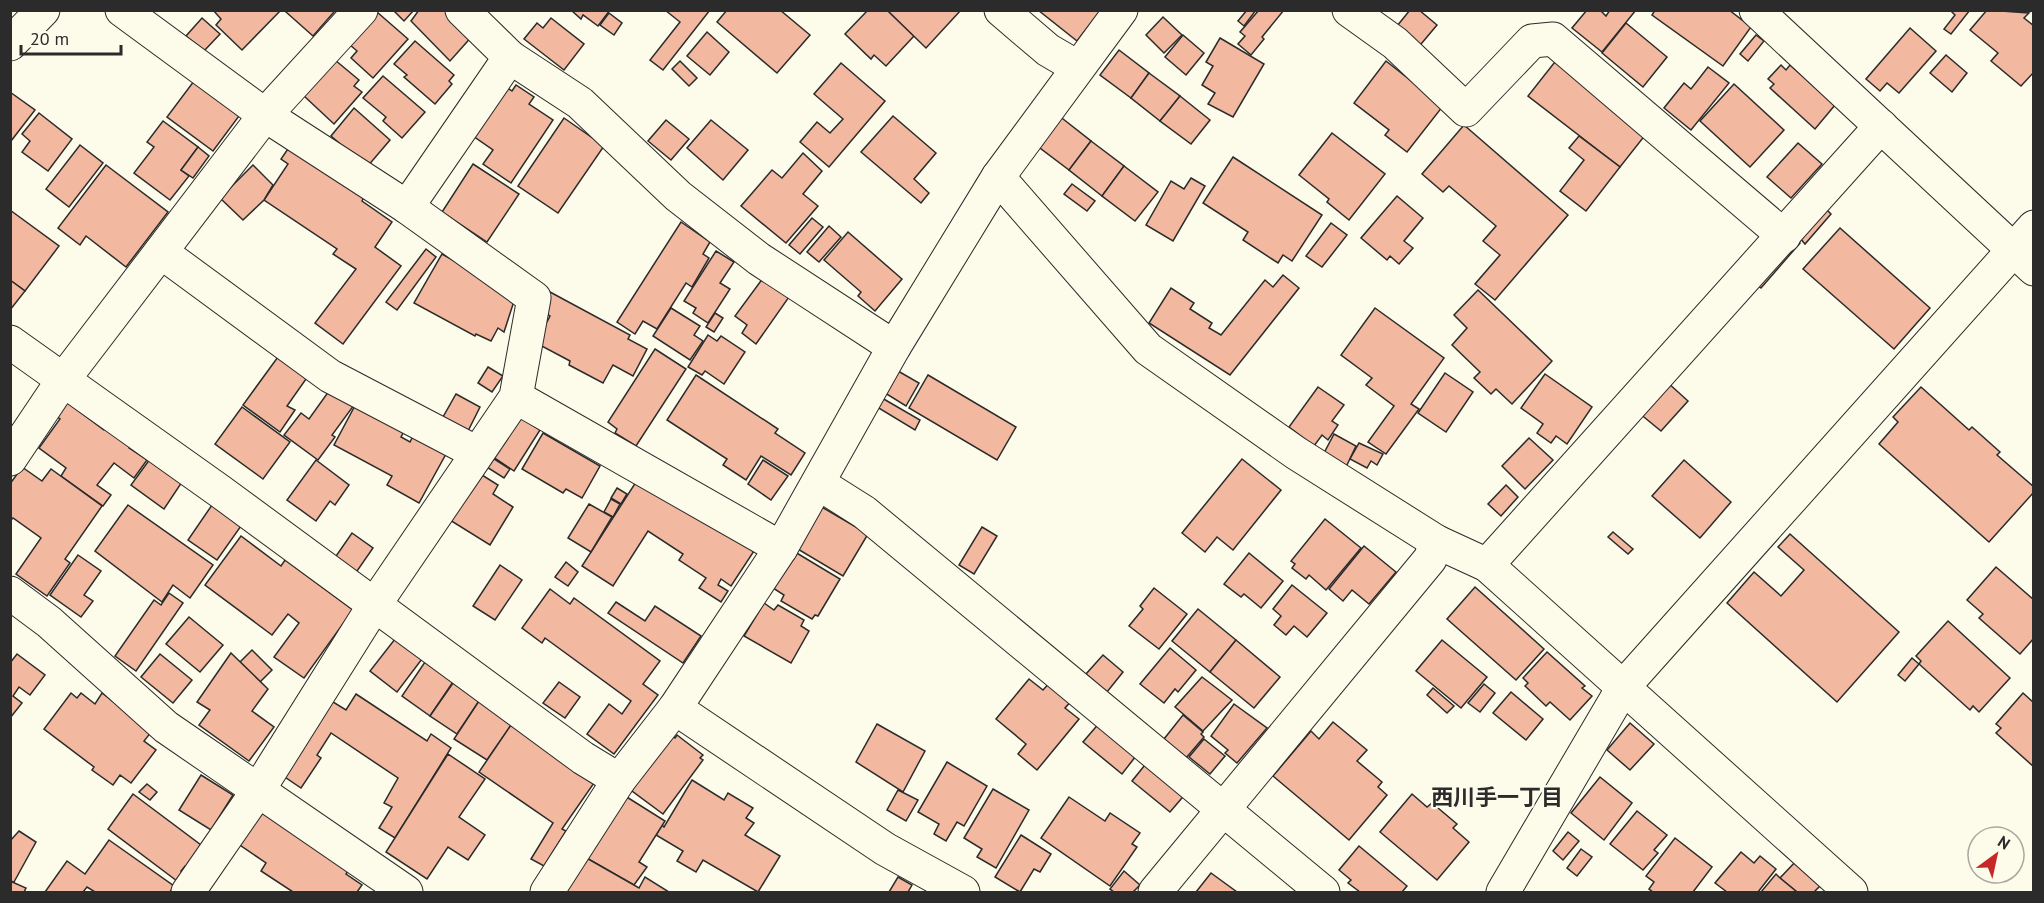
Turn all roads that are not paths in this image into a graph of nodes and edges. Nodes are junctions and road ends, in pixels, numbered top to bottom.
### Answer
1 (43, 10) edge
2 (122, 10) edge
3 (361, 10) edge
4 (462, 10) edge
5 (1001, 10) edge
6 (1121, 10) edge
7 (1349, 10) edge
8 (1756, 10) edge
9 (10, 44) edge
10 (510, 57) junction
11 (1077, 67) junction
12 (266, 115) junction
13 (1881, 126) junction
14 (998, 177) junction
15 (407, 207) junction
16 (1784, 236) junction
17 (2027, 248) edge
18 (161, 252) junction
19 (10, 342) edge
20 (894, 347) junction
21 (63, 380) junction
22 (516, 397) junction
23 (477, 453) junction
24 (10, 459) edge
25 (818, 483) junction
26 (1437, 542) junction
27 (781, 548) junction
28 (1487, 565) junction
29 (10, 593) edge
30 (375, 604) junction
31 (1624, 686) junction
32 (675, 708) junction
33 (619, 780) junction
34 (257, 792) junction
35 (1222, 810) junction
36 (188, 892) edge
37 (406, 892) edge
38 (547, 892) edge
39 (963, 892) edge
40 (1155, 892) edge
41 (1323, 892) edge
42 (1503, 892) edge
43 (1851, 892) edge

1 - 9 street
2 - 12 street
3 - 12 street
4 - 10 street
5 - 11 street
6 - 11 street
7 - 16 street
8 - 13 street
10 - 15 street
10 - 20 street
11 - 14 street
12 - 15 street
12 - 18 street
13 - 16 street
13 - 17 street
14 - 20 street
14 - 26 street
15 - 22 street
16 - 28 street
17 - 31 street
18 - 21 street
18 - 23 street
19 - 21 street
20 - 25 street
21 - 24 street
21 - 30 street
22 - 23 street
22 - 27 street
23 - 30 street
25 - 27 street
25 - 35 street
26 - 28 street
26 - 35 street
27 - 32 street
28 - 31 street
29 - 34 street
30 - 33 street
30 - 34 street
31 - 42 street
31 - 43 street
32 - 33 street
32 - 39 street
33 - 38 street
34 - 36 street
34 - 37 street
35 - 40 street
35 - 41 street

